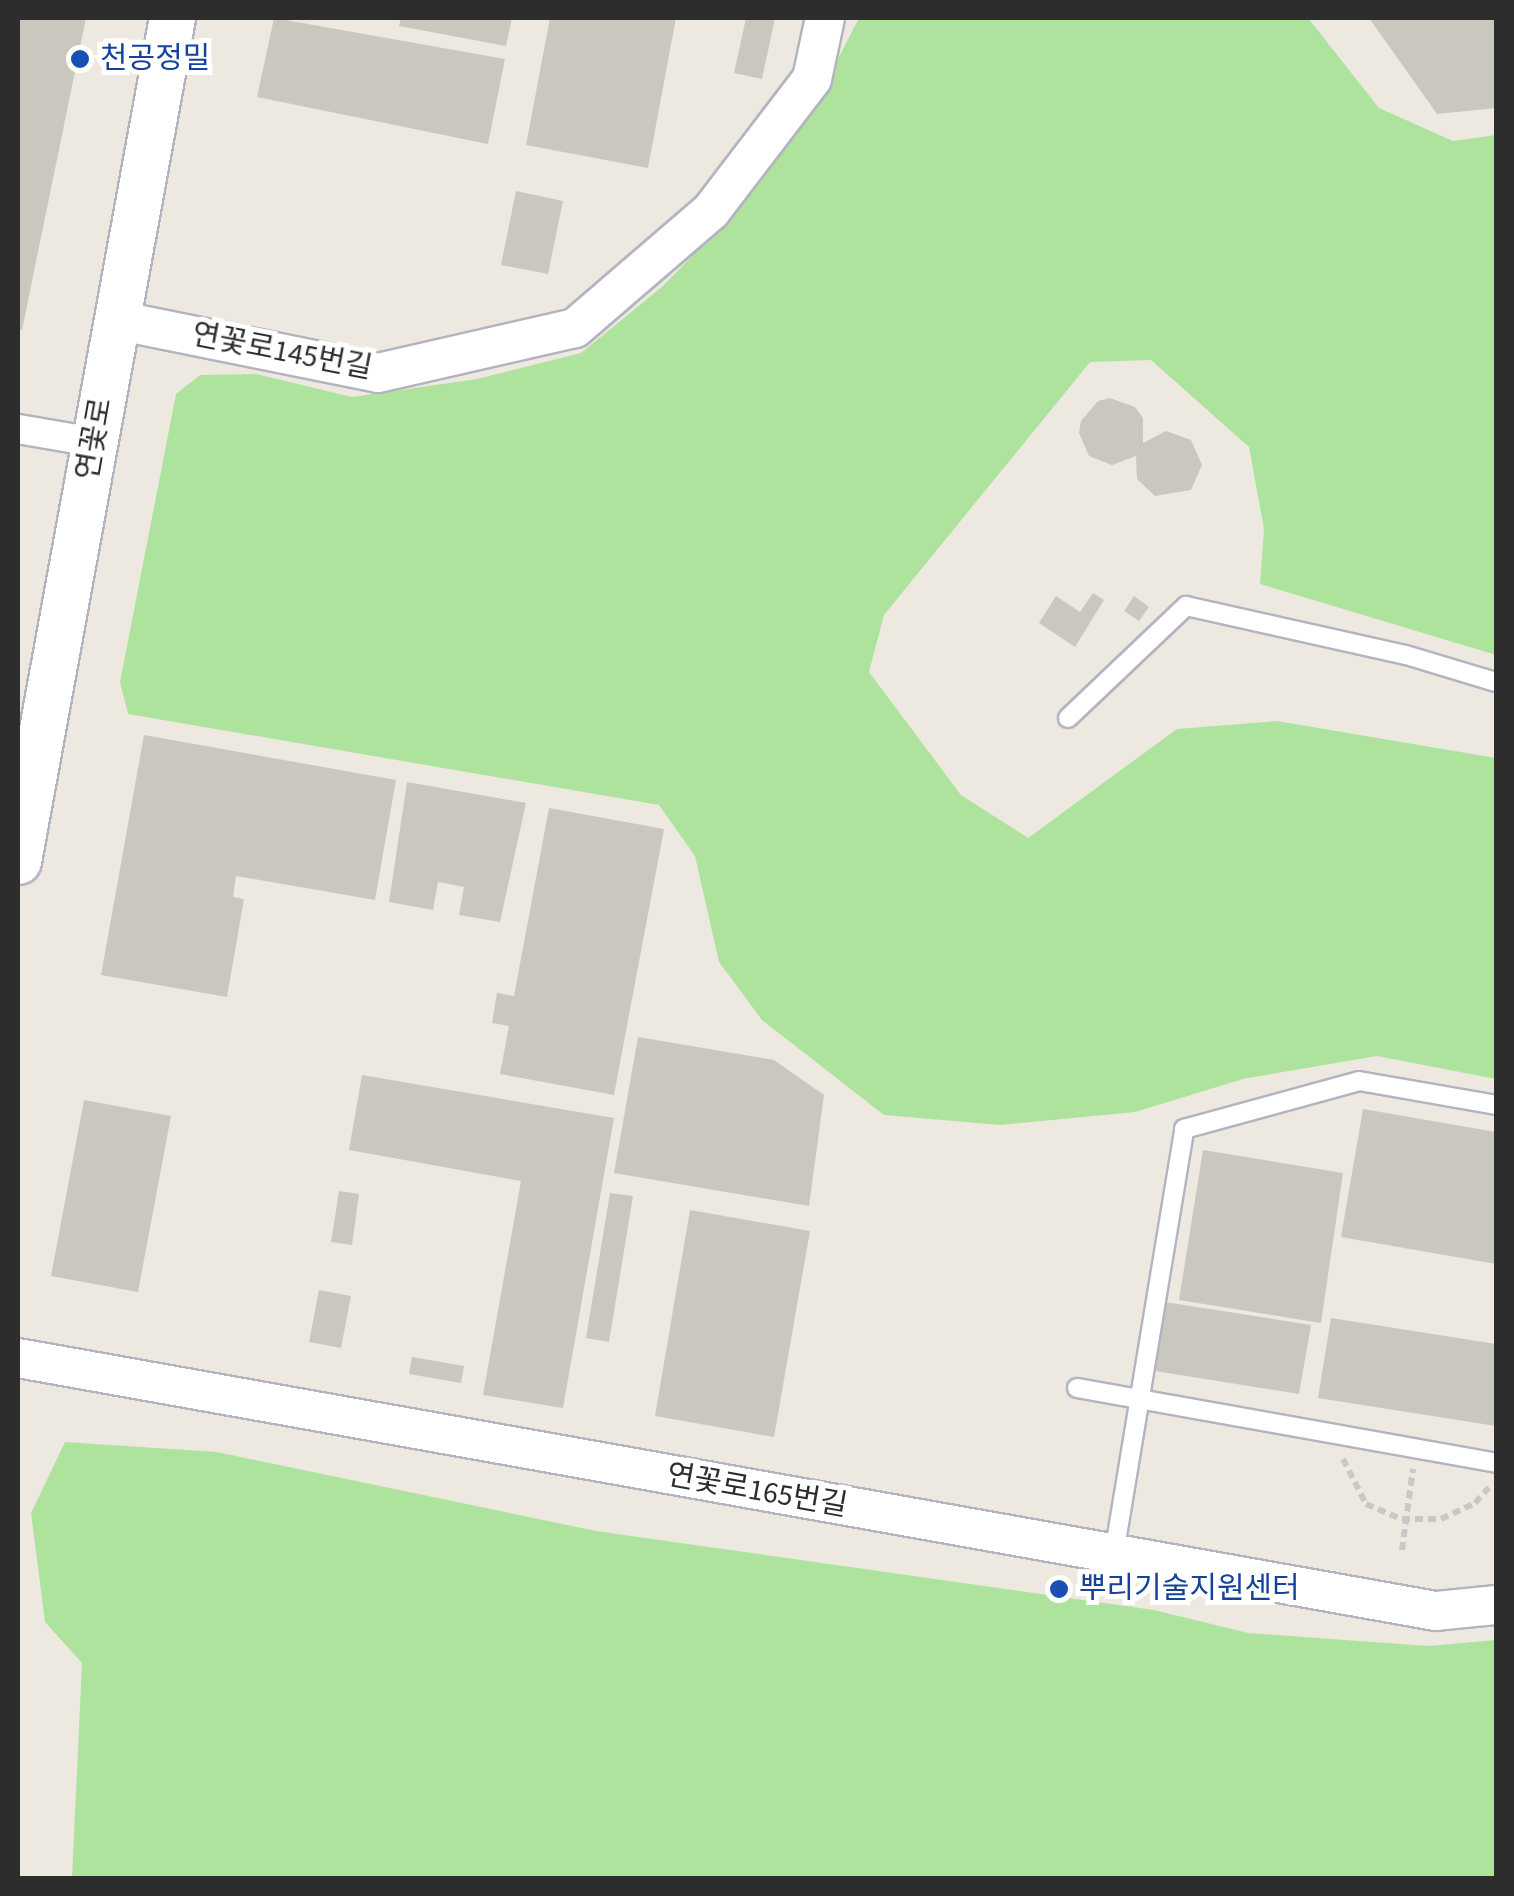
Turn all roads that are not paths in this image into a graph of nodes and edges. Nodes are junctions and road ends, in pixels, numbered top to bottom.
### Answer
1 (172, 18) edge
2 (825, 18) edge
3 (116, 320) junction
4 (18, 429) edge
5 (94, 442) junction
6 (1496, 682) edge
7 (1068, 718) dead end
8 (18, 862) edge
9 (1496, 1105) edge
10 (18, 1358) edge
11 (1076, 1388) dead end
12 (1138, 1398) junction
13 (1496, 1463) edge
14 (1114, 1555) junction
15 (1496, 1605) edge

1 - 3 street, 연꽃로
2 - 3 street, 연꽃로145번길
3 - 5 street, 연꽃로
4 - 5 street
5 - 8 street, 연꽃로
6 - 7 lane
9 - 12 lane
10 - 14 street, 연꽃로165번길
11 - 12 lane
12 - 13 lane
12 - 14 lane
14 - 15 street, 연꽃로165번길

